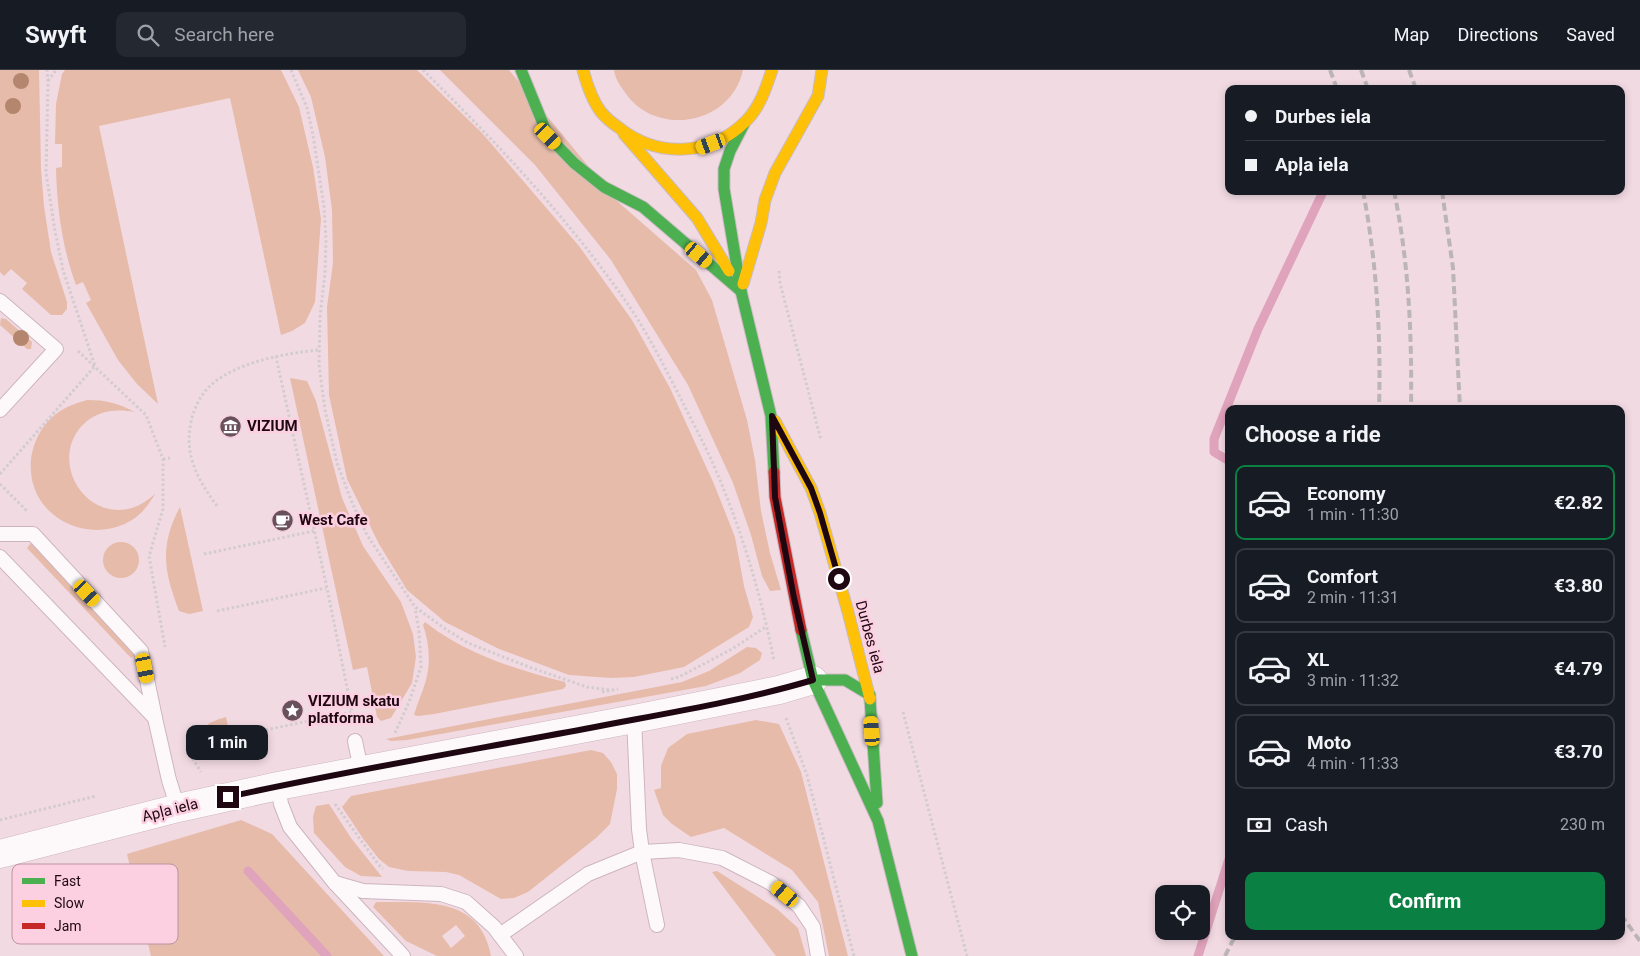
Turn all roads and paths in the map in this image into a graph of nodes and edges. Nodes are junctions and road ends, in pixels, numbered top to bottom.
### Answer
1 (47, 70) edge
2 (56, 70) edge
3 (291, 70) edge
4 (423, 70) edge
5 (520, 70) edge
6 (583, 70) edge
7 (772, 70) edge
8 (822, 70) edge
9 (48, 82) junction
10 (744, 124) junction
11 (624, 134) junction
12 (778, 267) dead end
13 (741, 291) junction
14 (0, 301) edge
15 (73, 347) dead end
16 (319, 350) junction
17 (276, 357) junction
18 (95, 366) junction
19 (0, 410) edge
20 (772, 416) junction
21 (822, 446) dead end
22 (170, 458) dead end
23 (163, 459) junction
24 (0, 474) edge
25 (217, 506) dead end
26 (314, 531) junction
27 (0, 534) edge
28 (204, 554) dead end
29 (0, 557) edge
30 (327, 588) junction
31 (415, 607) junction
32 (217, 611) dead end
33 (166, 651) dead end
34 (813, 680) junction
35 (615, 690) dead end
36 (779, 690) junction
37 (870, 695) junction
38 (902, 710) dead end
39 (155, 718) junction
40 (634, 719) junction
41 (395, 732) dead end
42 (246, 734) dead end
43 (355, 740) dead end
44 (183, 745) dead end
45 (361, 770) junction
46 (202, 772) dead end
47 (327, 777) junction
48 (278, 786) junction
49 (178, 808) junction
50 (878, 821) junction
51 (642, 852) junction
52 (0, 854) edge
53 (388, 873) dead end
54 (334, 882) junction
55 (657, 925) dead end
56 (500, 935) junction
57 (403, 956) edge
58 (516, 956) edge
59 (818, 956) edge
60 (854, 956) edge
61 (912, 956) edge
62 (967, 956) edge

1 - 9 path
2 - 9 path
3 - 16 path
4 - 36 path
5 - 13 main road
6 - 11 main road
7 - 10 main road
8 - 13 main road
9 - 18 path
10 - 11 main road
10 - 13 main road
11 - 13 main road
12 - 21 path
13 - 20 main road, Durbes iela
14 - 19 lane
15 - 18 path
16 - 17 path
16 - 31 path
17 - 25 path
17 - 26 path
18 - 23 path
18 - 24 path
20 - 34 main road, Durbes iela
20 - 37 main road, Durbes iela
22 - 23 path
23 - 33 path
26 - 28 path
26 - 30 path
27 - 39 lane
29 - 39 lane
30 - 32 path
30 - 42 path
31 - 35 path
31 - 41 path
34 - 36 street, Apļa iela
34 - 37 main road
34 - 50 main road, Durbes iela
36 - 40 street, Apļa iela
36 - 60 path
37 - 50 main road, Durbes iela
38 - 62 path
39 - 49 lane
40 - 45 street, Apļa iela
40 - 51 lane
43 - 45 lane
44 - 46 path
45 - 47 street, Apļa iela
47 - 48 street, Apļa iela
47 - 53 path
48 - 49 street, Apļa iela
48 - 54 lane
49 - 52 street, Apļa iela
50 - 61 main road, Durbes iela
51 - 55 lane
51 - 56 lane
51 - 59 lane
54 - 56 lane
54 - 57 lane
56 - 58 lane

